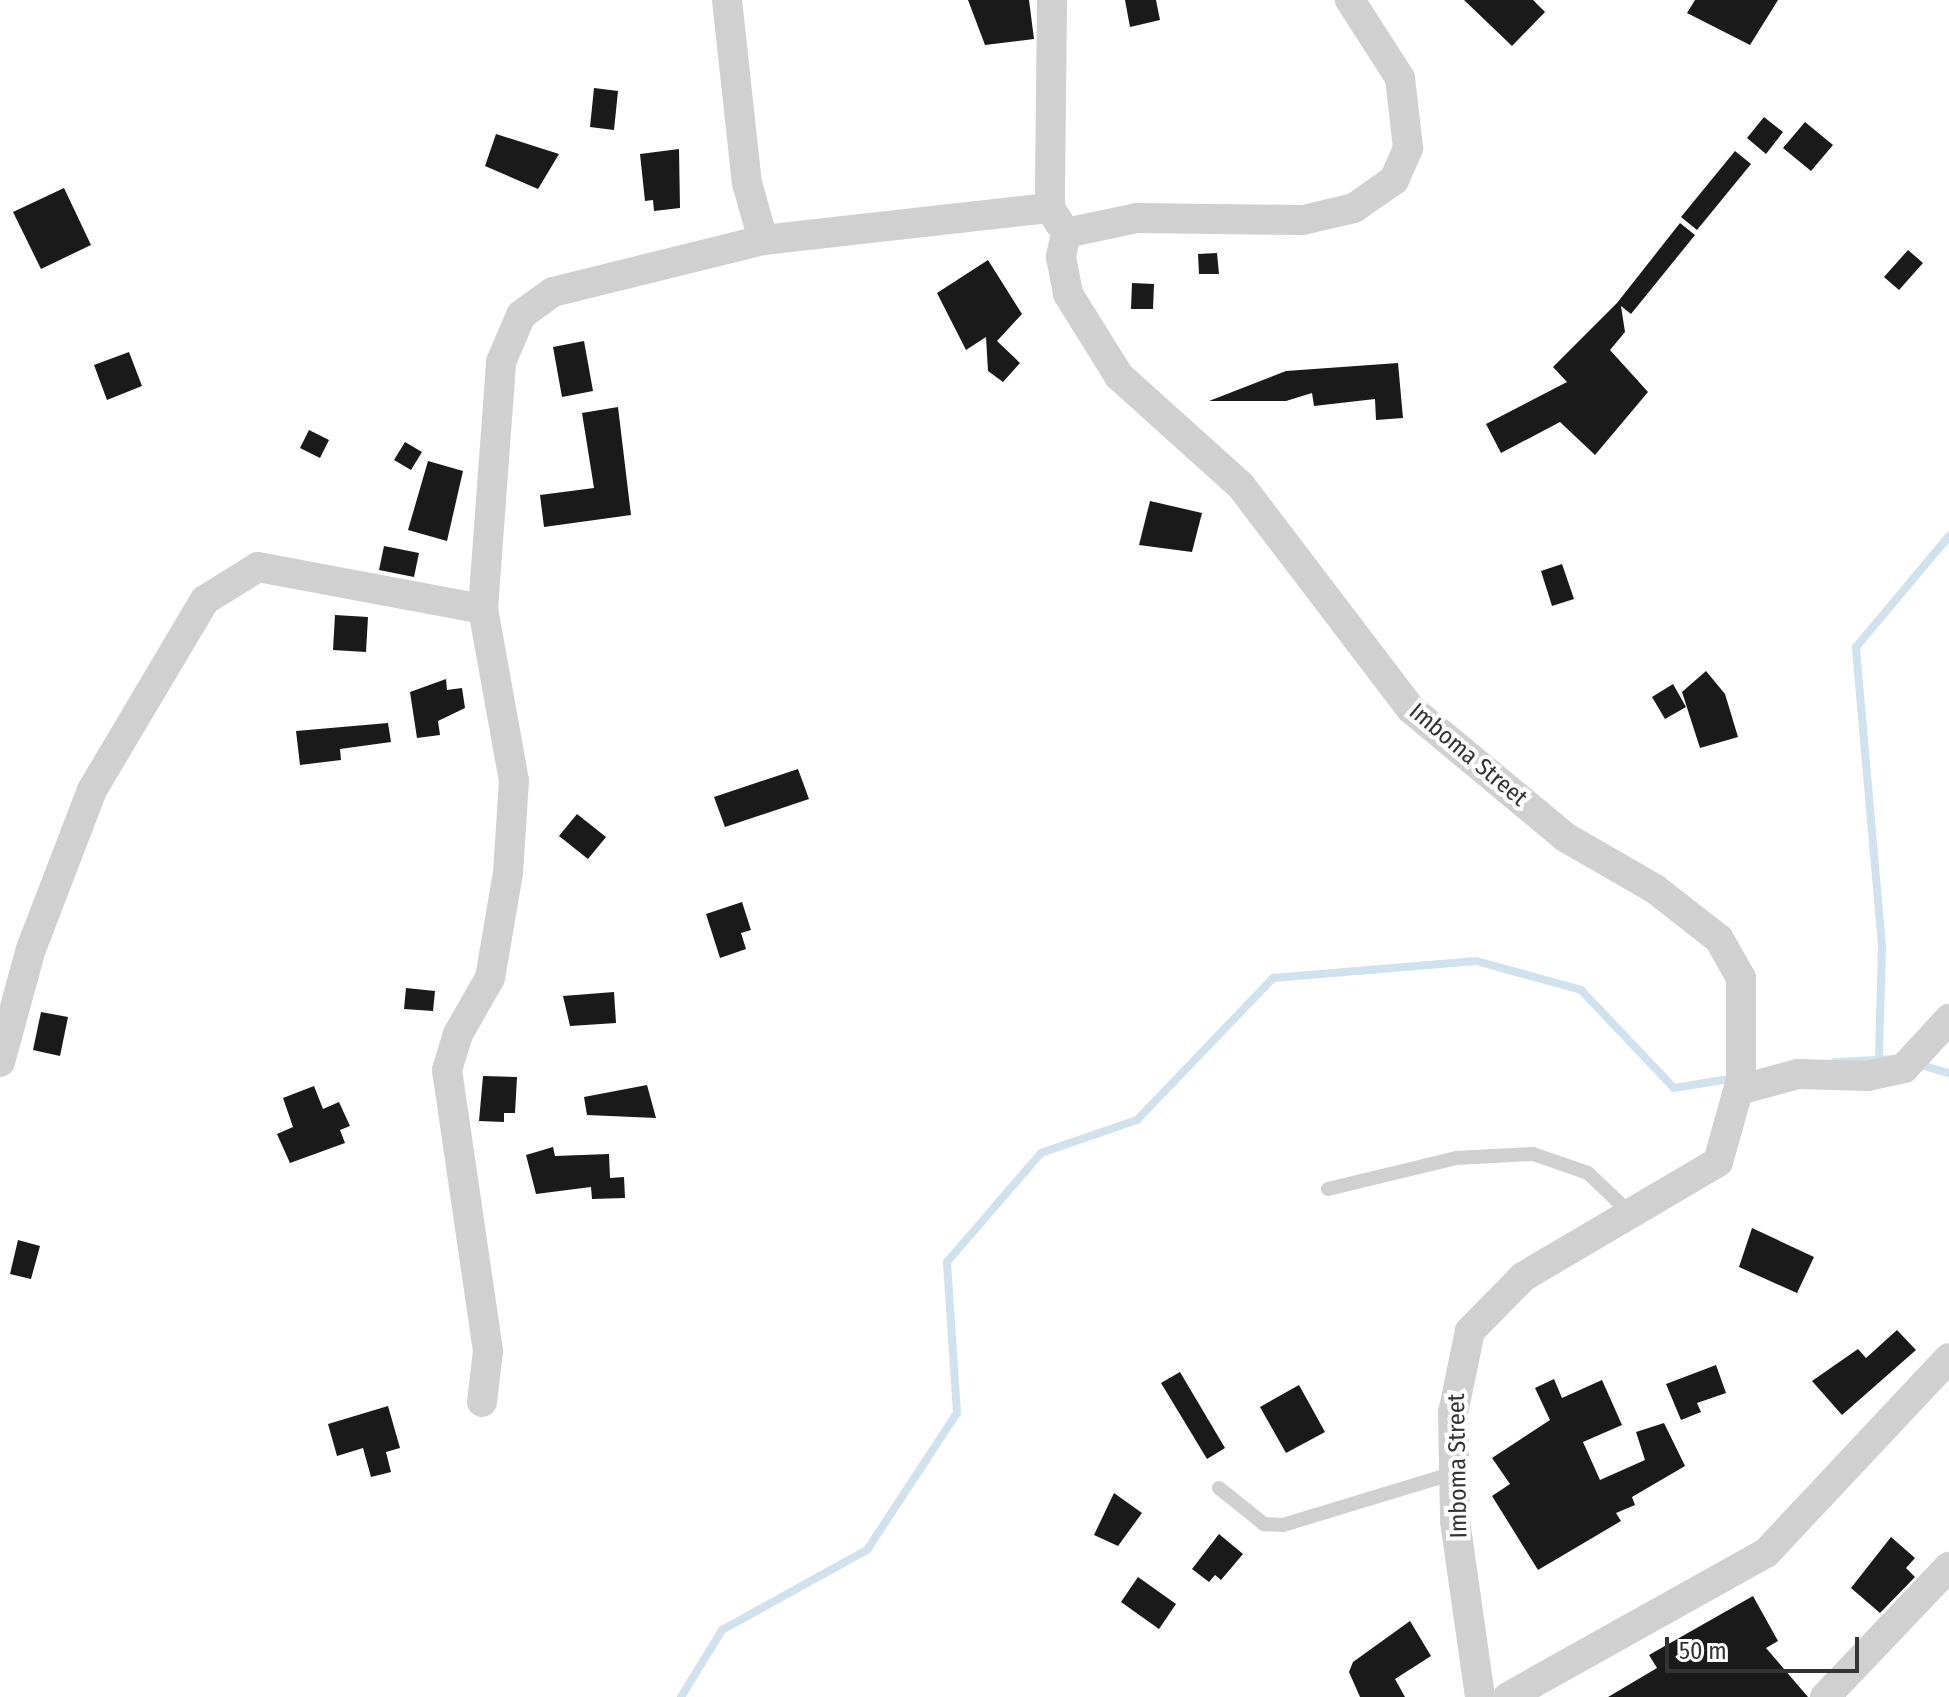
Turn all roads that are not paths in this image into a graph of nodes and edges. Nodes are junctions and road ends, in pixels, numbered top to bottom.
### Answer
1 (727, 0) edge
2 (1052, 0) edge
3 (1350, 0) edge
4 (1058, 220) junction
5 (763, 240) junction
6 (483, 609) junction
7 (1949, 1019) edge
8 (0, 1062) edge
9 (1740, 1085) junction
10 (1328, 1189) dead end
11 (1629, 1212) junction
12 (1949, 1358) edge
13 (482, 1402) dead end
14 (1454, 1473) junction
15 (1219, 1488) dead end
16 (1949, 1567) edge
17 (1480, 1697) edge
18 (1508, 1697) edge
19 (1825, 1697) edge

1 - 5 street
2 - 4 street, Imboma Street
3 - 4 street
4 - 5 street
4 - 9 street, Imboma Street
5 - 6 street
6 - 8 street
6 - 13 street
7 - 9 street
9 - 11 street, Imboma Street
10 - 11 lane
11 - 14 street, Imboma Street
12 - 18 street
14 - 15 lane
14 - 17 street, Imboma Street
16 - 19 street

